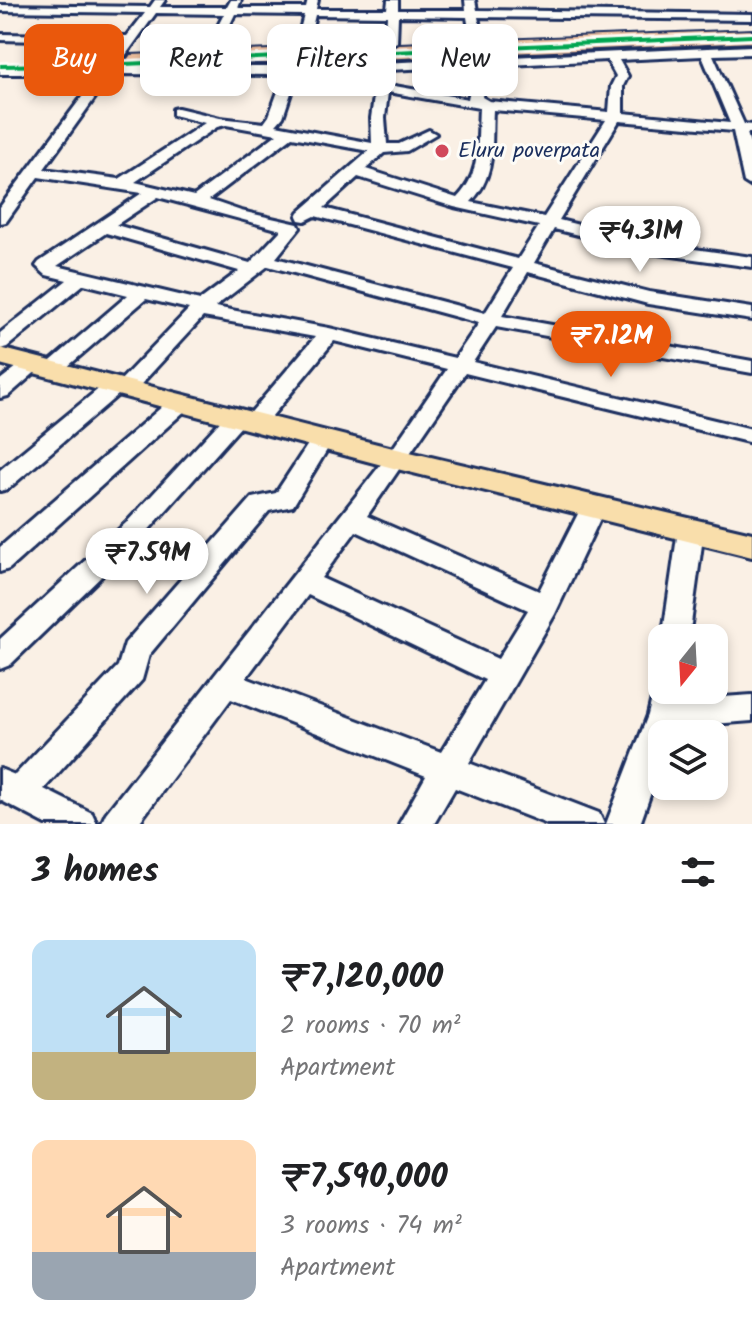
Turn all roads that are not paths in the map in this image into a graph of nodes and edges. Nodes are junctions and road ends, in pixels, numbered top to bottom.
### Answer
1 (548, 0) edge
2 (618, 0) edge
3 (674, 0) edge
4 (157, 4) edge
5 (234, 5) edge
6 (311, 6) edge
7 (392, 6) edge
8 (471, 6) edge
9 (0, 8) edge
10 (626, 15) junction
11 (685, 15) junction
12 (752, 17) edge
13 (554, 19) junction
14 (224, 24) edge
15 (636, 31) dead end
16 (0, 37) edge
17 (131, 40) junction
18 (124, 50) edge
19 (752, 50) edge
20 (706, 52) junction
21 (611, 56) junction
22 (518, 60) edge
23 (124, 71) edge
24 (267, 71) edge
25 (2, 72) edge
26 (24, 72) edge
27 (396, 90) edge
28 (90, 96) edge
29 (283, 96) edge
30 (381, 96) edge
31 (476, 96) edge
32 (486, 105) junction
33 (178, 112) dead end
34 (616, 115) junction
35 (219, 122) junction
36 (267, 128) junction
37 (746, 129) edge
38 (289, 132) junction
39 (429, 134) dead end
40 (380, 149) junction
41 (356, 171) junction
42 (31, 172) junction
43 (752, 182) edge
44 (122, 184) junction
45 (156, 191) junction
46 (197, 201) junction
47 (460, 204) junction
48 (312, 210) junction
49 (0, 218) edge
50 (549, 223) junction
51 (104, 227) junction
52 (292, 228) junction
53 (752, 262) edge
54 (259, 264) junction
55 (523, 264) junction
56 (83, 276) junction
57 (143, 292) junction
58 (201, 309) junction
59 (752, 314) edge
60 (490, 320) junction
61 (329, 334) junction
62 (0, 343) edge
63 (0, 356) edge
64 (460, 366) junction
65 (43, 367) junction
66 (752, 367) edge
67 (119, 389) junction
68 (0, 391) edge
69 (179, 404) junction
70 (245, 421) junction
71 (752, 436) edge
72 (322, 440) junction
73 (397, 459) junction
74 (0, 483) edge
75 (594, 506) junction
76 (351, 519) junction
77 (691, 530) junction
78 (752, 545) edge
79 (0, 562) edge
80 (303, 581) junction
81 (545, 606) junction
82 (677, 624) edge
83 (0, 657) edge
84 (505, 676) junction
85 (225, 683) junction
86 (664, 704) edge
87 (694, 704) edge
88 (752, 708) edge
89 (448, 771) junction
90 (10, 788) edge
91 (80, 824) edge
92 (118, 824) edge
93 (416, 824) edge
94 (587, 824) edge
95 (623, 824) edge

1 - 13 street
2 - 10 street
3 - 11 street
4 - 5 street
4 - 9 street
4 - 17 street
5 - 6 street
5 - 14 street
6 - 7 street
7 - 8 street
8 - 13 street
10 - 11 street
10 - 13 street
10 - 15 street
11 - 12 street
16 - 17 street
17 - 18 street
19 - 20 street
20 - 21 street
20 - 37 street
21 - 22 street
21 - 34 street
23 - 24 street
25 - 26 street
27 - 32 street
28 - 42 street
29 - 36 street
30 - 40 street
31 - 32 street
32 - 34 street
32 - 47 street
33 - 35 street
34 - 37 street
34 - 50 street
35 - 36 street
35 - 44 street
36 - 38 street
37 - 43 street
38 - 40 street
38 - 46 street
39 - 40 street
40 - 41 street
41 - 47 street
41 - 48 street
42 - 44 street
42 - 49 street
44 - 45 street
45 - 46 street
45 - 51 street
46 - 52 street
47 - 50 street
48 - 52 street
48 - 55 street
50 - 53 street
50 - 55 street
51 - 54 street
51 - 56 street
52 - 54 street
54 - 58 street
54 - 60 street
55 - 59 street
55 - 60 street
56 - 57 street
56 - 62 street
57 - 58 street
57 - 65 street
58 - 61 street
58 - 67 street
60 - 64 street
60 - 66 street
61 - 64 street
61 - 70 street
63 - 65 main road
64 - 71 street
64 - 73 street
65 - 67 main road
65 - 68 street
67 - 69 main road
67 - 74 street
69 - 70 main road
69 - 79 street
70 - 72 main road
70 - 83 street
72 - 73 main road
72 - 90 street
73 - 75 main road
73 - 76 street
75 - 77 main road
75 - 81 street
76 - 80 street
76 - 81 street
77 - 78 main road
77 - 82 street
80 - 84 street
80 - 85 street
81 - 84 street
84 - 89 street
85 - 89 street
85 - 92 street
86 - 95 street
87 - 88 street
89 - 93 street
89 - 94 street
90 - 91 street

